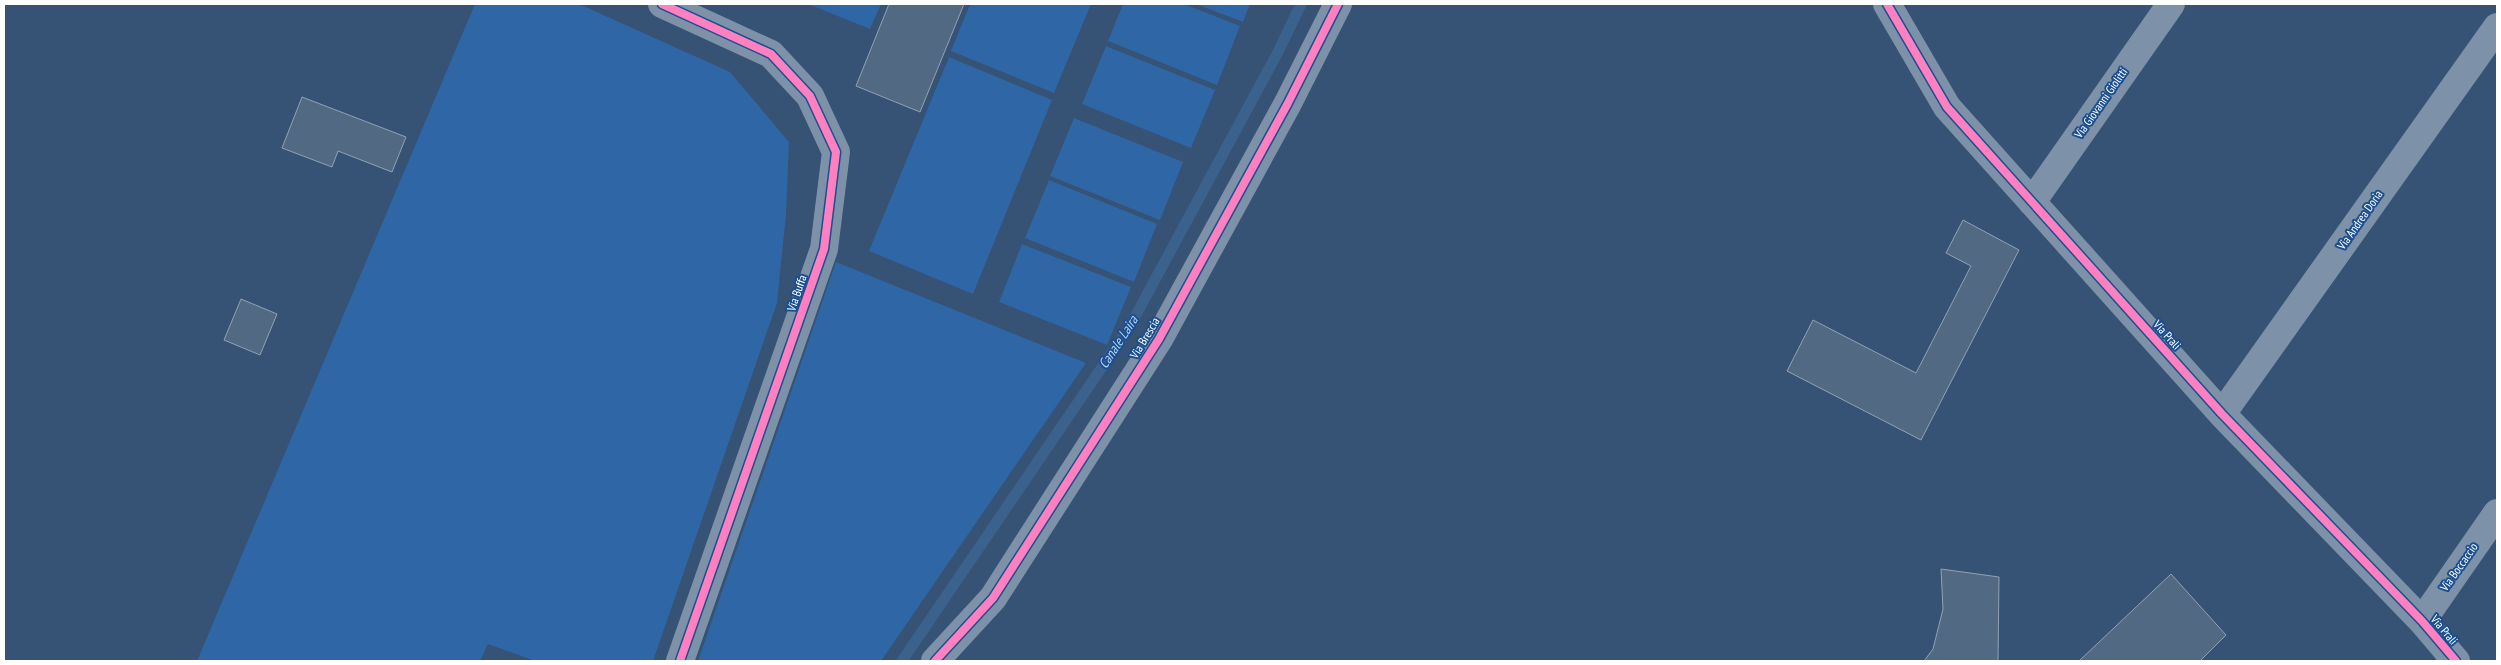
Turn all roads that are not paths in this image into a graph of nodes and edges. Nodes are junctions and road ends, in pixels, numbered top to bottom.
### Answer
1 (662, 4) edge
2 (1338, 4) edge
3 (1887, 4) edge
4 (2171, 4) edge
5 (2497, 26) edge
6 (2032, 202) junction
7 (2222, 414) junction
8 (2497, 513) edge
9 (2422, 621) junction
10 (680, 661) edge
11 (935, 661) edge
12 (2456, 661) edge

1 - 10 street, Via Buffa
2 - 11 street, Via Brescia
3 - 6 street, Via Prali
4 - 6 street, Via Giovanni Giolitti
5 - 7 street, Via Andrea Doria
6 - 7 street, Via Prali
7 - 9 street, Via Prali
8 - 9 street, Via Boccaccio
9 - 12 street, Via Prali

